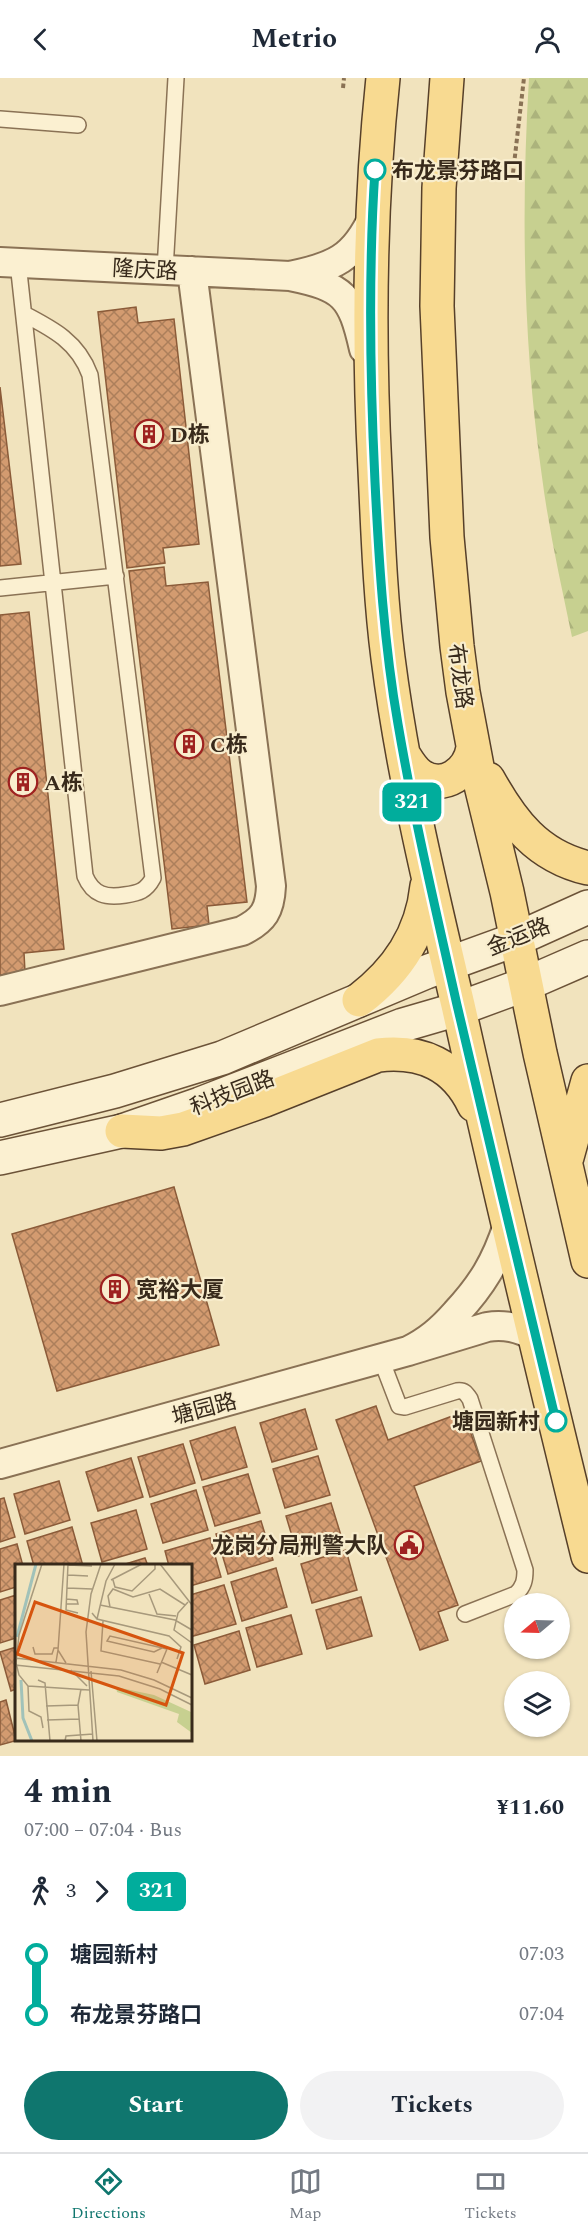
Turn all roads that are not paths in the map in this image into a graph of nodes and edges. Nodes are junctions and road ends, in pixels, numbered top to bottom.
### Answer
1 (176, 78) edge
2 (383, 78) edge
3 (447, 78) edge
4 (0, 118) edge
5 (78, 125) dead end
6 (373, 217) junction
7 (9, 262) edge
8 (179, 271) junction
9 (290, 276) junction
10 (24, 314) junction
11 (371, 381) junction
12 (116, 576) junction
13 (53, 583) junction
14 (0, 588) edge
15 (472, 742) junction
16 (403, 754) junction
17 (588, 868) edge
18 (428, 875) junction
19 (588, 907) edge
20 (517, 939) junction
21 (588, 957) edge
22 (448, 964) junction
23 (526, 984) junction
24 (0, 991) edge
25 (359, 1000) junction
26 (458, 1009) junction
27 (588, 1081) edge
28 (2, 1118) edge
29 (485, 1126) junction
30 (122, 1131) junction
31 (0, 1158) edge
32 (566, 1162) junction
33 (508, 1225) junction
34 (588, 1261) edge
35 (535, 1336) junction
36 (408, 1351) junction
37 (381, 1359) junction
38 (0, 1464) edge
39 (587, 1552) edge
40 (465, 1614) dead end

1 - 8 lane
2 - 6 main road
3 - 15 main road, 布龙路
4 - 5 lane
6 - 9 street, 隆庆路
6 - 11 main road
7 - 8 street, 隆庆路
7 - 10 lane
8 - 9 street, 隆庆路
8 - 24 street
9 - 11 street, 隆庆路
10 - 12 lane
10 - 13 lane
11 - 16 main road
12 - 13 lane
12 - 13 lane
13 - 14 lane
15 - 16 main road
15 - 17 main road
15 - 20 main road, 布龙路
16 - 18 main road
18 - 22 main road
18 - 25 main road
19 - 20 main road, 金运路
20 - 22 main road, 金运路
20 - 23 main road, 布龙路
21 - 23 main road, 金运路
22 - 25 main road, 科技园路
22 - 26 main road
23 - 26 main road, 金运路
23 - 32 main road, 布龙路
25 - 28 main road, 科技园路
26 - 29 main road
26 - 30 main road, 科技园路
27 - 32 main road
29 - 30 main road
29 - 33 main road
30 - 31 main road, 科技园路
32 - 34 main road, 布龙路
33 - 35 main road
33 - 36 street, 塘园路
35 - 36 street, 塘园路
35 - 39 main road
36 - 37 street, 塘园路
37 - 38 street, 塘园路
37 - 40 lane

